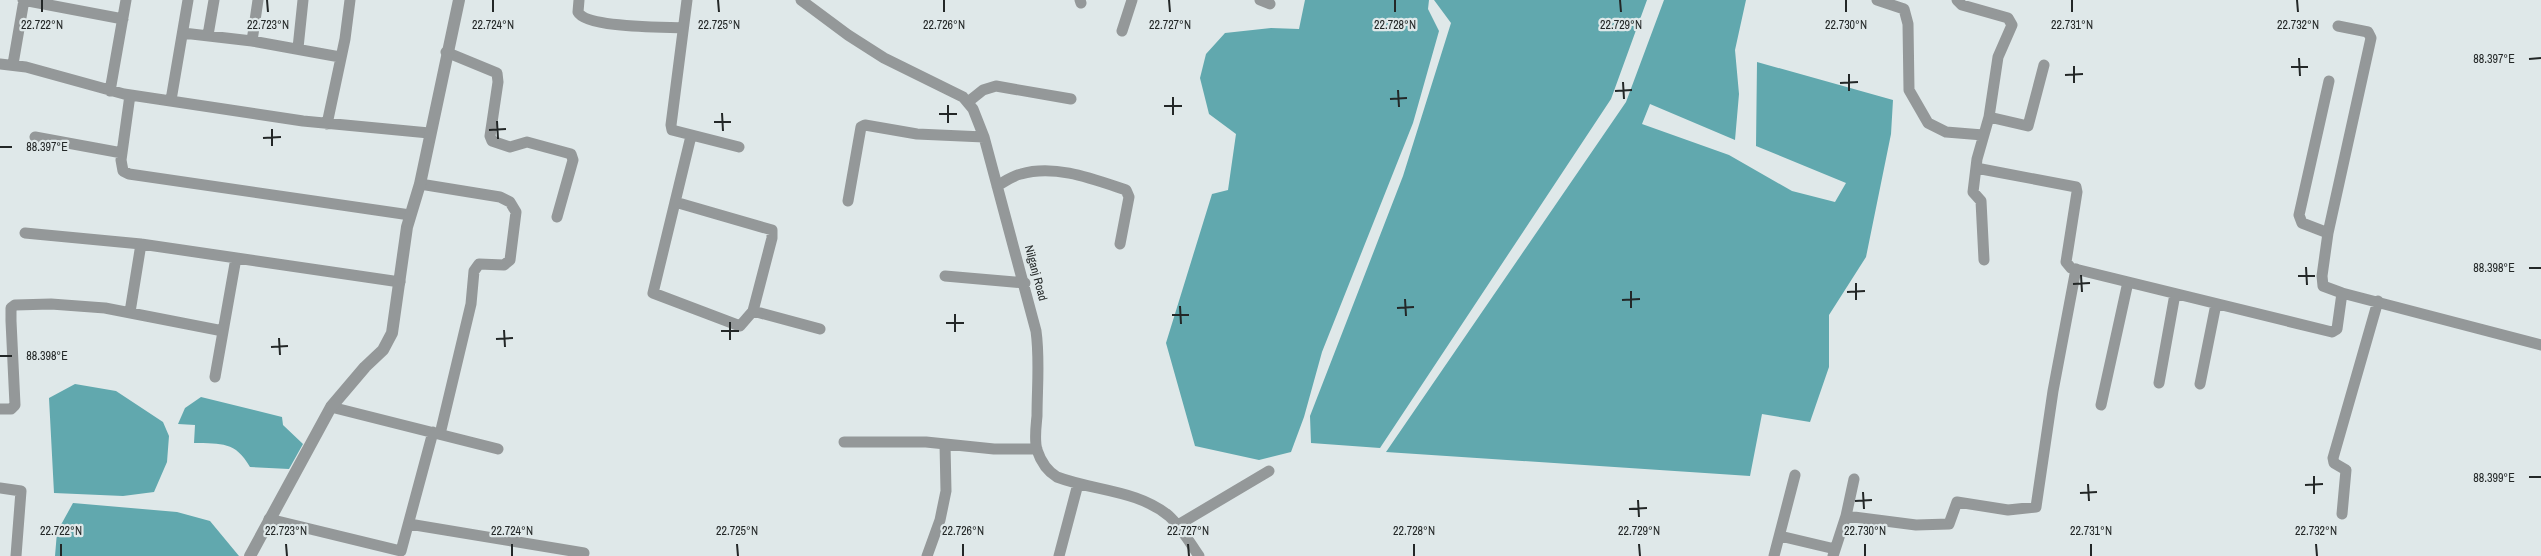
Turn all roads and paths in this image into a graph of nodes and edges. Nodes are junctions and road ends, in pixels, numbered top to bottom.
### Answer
1 (23, 0) edge
2 (126, 0) edge
3 (188, 0) edge
4 (214, 0) edge
5 (258, 0) edge
6 (303, 0) edge
7 (350, 0) edge
8 (459, 0) edge
9 (579, 0) edge
10 (687, 0) edge
11 (801, 0) edge
12 (1132, 0) edge
13 (1877, 0) edge
14 (1957, 0) edge
15 (123, 19) junction
16 (2338, 26) dead end
17 (683, 28) junction
18 (1122, 31) dead end
19 (183, 33) junction
20 (208, 35) junction
21 (252, 41) junction
22 (298, 48) junction
23 (446, 52) junction
24 (340, 57) junction
25 (0, 64) edge
26 (13, 64) junction
27 (2044, 65) dead end
28 (2329, 81) dead end
29 (110, 91) junction
30 (130, 95) junction
31 (1071, 99) dead end
32 (171, 100) junction
33 (968, 102) junction
34 (1989, 117) junction
35 (327, 124) junction
36 (430, 133) junction
37 (1983, 135) junction
38 (691, 136) junction
39 (35, 137) dead end
40 (984, 137) junction
41 (740, 147) dead end
42 (122, 152) junction
43 (1976, 168) junction
44 (420, 184) junction
45 (997, 186) junction
46 (848, 201) dead end
47 (675, 202) junction
48 (410, 215) junction
49 (557, 217) dead end
50 (25, 233) dead end
51 (2328, 234) junction
52 (141, 244) junction
53 (1120, 244) dead end
54 (236, 258) junction
55 (1984, 260) dead end
56 (2076, 269) junction
57 (945, 276) dead end
58 (400, 282) junction
59 (2128, 282) junction
60 (1025, 283) junction
61 (2342, 293) junction
62 (2175, 294) junction
63 (2378, 301) junction
64 (2216, 304) junction
65 (130, 312) junction
66 (753, 312) junction
67 (820, 329) dead end
68 (223, 331) junction
69 (2541, 345) edge
70 (215, 377) dead end
71 (2159, 384) dead end
72 (2200, 384) dead end
73 (2101, 405) dead end
74 (331, 407) junction
75 (0, 409) edge
76 (436, 433) junction
77 (844, 442) dead end
78 (945, 444) junction
79 (1037, 449) junction
80 (498, 450) dead end
81 (1269, 471) dead end
82 (1795, 475) dead end
83 (1854, 479) dead end
84 (1078, 484) junction
85 (0, 488) edge
86 (2342, 514) dead end
87 (1846, 516) junction
88 (269, 519) junction
89 (409, 524) junction
90 (1178, 525) junction
91 (1780, 536) junction
92 (1834, 552) edge
93 (584, 553) dead end
94 (16, 556) edge
95 (250, 556) edge
96 (927, 556) edge
97 (1059, 556) edge
98 (1199, 556) edge
99 (1774, 556) edge

1 - 15 street
1 - 26 street
2 - 15 street
3 - 19 street
4 - 20 street
5 - 21 street
6 - 22 street
7 - 24 street
8 - 23 street
9 - 17 street
10 - 17 street
11 - 33 street
12 - 18 street
13 - 37 street
14 - 34 street
15 - 29 street
16 - 51 street
17 - 38 street
19 - 20 street
19 - 32 street
20 - 21 street
21 - 22 street
22 - 24 street
23 - 36 street
23 - 49 street
24 - 35 street
25 - 26 street
26 - 29 street
27 - 34 street
28 - 51 street
29 - 30 street
30 - 32 street
30 - 42 street
31 - 33 street
32 - 35 street
33 - 40 street, Nilganj Road
34 - 37 street
35 - 36 street
36 - 44 street
37 - 43 street
38 - 41 street
38 - 47 street
39 - 42 street
40 - 45 street, Nilganj Road
40 - 46 street
42 - 48 street
43 - 55 street
43 - 56 street
44 - 48 street
44 - 76 street
45 - 53 street
45 - 60 street, Nilganj Road
47 - 66 street
47 - 66 street
48 - 58 street
50 - 52 street
51 - 61 street
52 - 54 street
52 - 65 street
54 - 58 street
54 - 68 street
56 - 59 street
56 - 87 street
57 - 60 street
58 - 74 street
59 - 62 street
59 - 73 street
60 - 79 street, Nilganj Road
61 - 63 street
61 - 64 street
62 - 64 street
62 - 71 street
63 - 69 street
63 - 86 street
64 - 72 street
65 - 68 street
65 - 75 street
66 - 67 street
68 - 70 street
74 - 76 street
74 - 88 street
76 - 80 street
76 - 89 street
77 - 78 street
78 - 79 street
78 - 96 street
79 - 84 street, Nilganj Road
81 - 90 street
82 - 91 street
83 - 87 street
84 - 90 street, Nilganj Road
84 - 97 street
85 - 94 street
87 - 92 street
88 - 89 street
88 - 95 street
89 - 93 street
90 - 98 street, Nilganj Road
91 - 92 street
91 - 99 street

